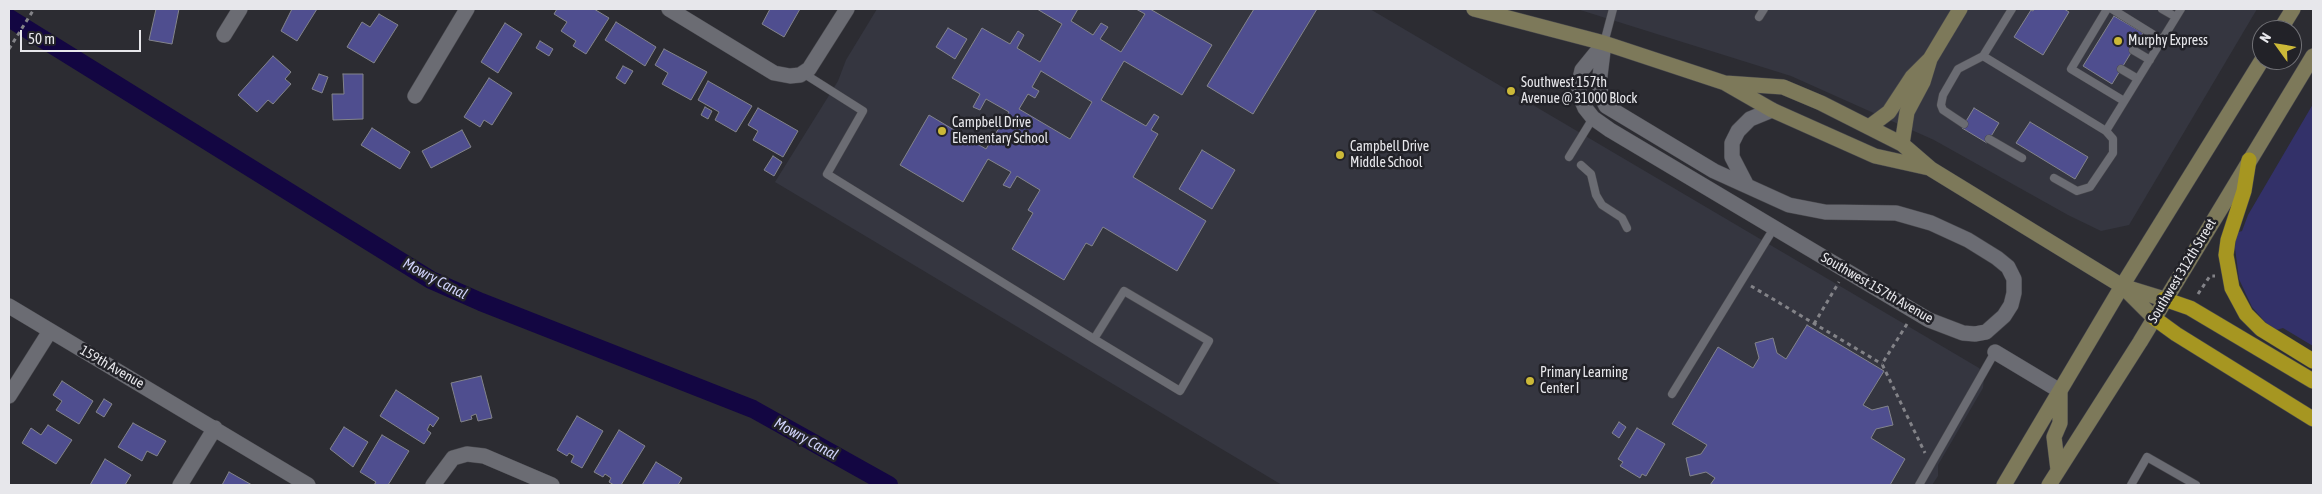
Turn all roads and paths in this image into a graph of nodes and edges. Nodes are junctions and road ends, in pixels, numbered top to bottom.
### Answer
1 (34, 9) edge
2 (240, 9) edge
3 (467, 9) edge
4 (669, 9) edge
5 (848, 9) edge
6 (1474, 9) edge
7 (1614, 9) edge
8 (1764, 9) edge
9 (1960, 9) edge
10 (2012, 9) edge
11 (2107, 9) edge
12 (2112, 9) edge
13 (2162, 9) edge
14 (2180, 9) edge
15 (2294, 9) edge
16 (2176, 17) junction
17 (1759, 18) dead end
18 (2287, 20) edge
19 (2096, 28) junction
20 (2104, 32) dead end
21 (224, 34) dead end
22 (2162, 40) junction
23 (1604, 43) junction
24 (2084, 47) junction
25 (9, 49) edge
26 (2133, 50) dead end
27 (2092, 52) dead end
28 (1983, 56) junction
29 (2313, 56) edge
30 (1930, 59) junction
31 (2150, 60) junction
32 (2121, 69) dead end
33 (2256, 70) edge
34 (803, 73) junction
35 (2138, 80) junction
36 (1725, 83) junction
37 (415, 96) dead end
38 (2124, 101) junction
39 (1772, 110) junction
40 (1593, 118) junction
41 (1964, 124) dead end
42 (1869, 127) junction
43 (2106, 131) junction
44 (1989, 139) dead end
45 (1902, 144) junction
46 (1569, 157) dead end
47 (2022, 158) dead end
48 (2249, 160) junction
49 (1581, 165) dead end
50 (1930, 169) junction
51 (2054, 178) dead end
52 (1746, 184) junction
53 (1627, 228) dead end
54 (1774, 228) junction
55 (2215, 276) dead end
56 (1839, 282) dead end
57 (1750, 285) dead end
58 (2122, 286) junction
59 (2198, 294) dead end
60 (2164, 299) junction
61 (9, 306) edge
62 (2154, 318) junction
63 (1814, 324) junction
64 (1907, 324) dead end
65 (50, 331) junction
66 (1094, 338) junction
67 (1995, 352) joint
68 (2313, 361) edge
69 (1882, 364) junction
70 (2313, 381) edge
71 (2060, 391) junction
72 (1672, 394) dead end
73 (9, 396) edge
74 (2313, 419) edge
75 (215, 428) junction
76 (1933, 459) junction
77 (2058, 470) junction
78 (180, 485) edge
79 (308, 485) edge
80 (433, 485) edge
81 (552, 485) edge
82 (1919, 485) edge
83 (2004, 485) edge
84 (2049, 485) edge
85 (2132, 485) edge
86 (2196, 485) edge

1 - 25 path
2 - 21 street
3 - 37 street
4 - 34 street
5 - 34 street
6 - 23 main road
7 - 23 lane
8 - 17 lane
9 - 30 main road
10 - 28 lane
11 - 19 lane
12 - 22 lane
13 - 16 lane
14 - 16 lane
15 - 18 main road
16 - 22 lane
19 - 20 lane
19 - 24 lane
22 - 31 lane
23 - 36 main road
23 - 40 street, Southwest 157th Avenue
23 - 52 street, Southwest 157th Avenue
24 - 27 lane
24 - 38 lane
26 - 31 lane
28 - 41 lane
28 - 43 lane
29 - 48 main road, Southwest 312th Street
30 - 42 main road
30 - 45 main road
31 - 35 lane
32 - 35 lane
33 - 58 main road
34 - 66 lane
35 - 38 lane
36 - 39 main road
36 - 42 main road
38 - 43 lane
39 - 50 main road
39 - 52 street
40 - 46 lane
40 - 54 street, Southwest 157th Avenue
42 - 45 main road
43 - 51 lane
44 - 47 lane
45 - 50 main road
48 - 60 main road, Southwest 312th Street
48 - 68 highway
49 - 53 lane
50 - 58 main road
52 - 54 street, Southwest 157th Avenue
54 - 72 lane
55 - 59 path
56 - 63 path
57 - 63 path
58 - 60 main road
58 - 62 main road
58 - 71 main road
60 - 62 main road, Southwest 312th Street
60 - 70 highway
61 - 65 street, 159th Avenue
62 - 74 highway
62 - 77 main road, Southwest 312th Street
63 - 69 path
64 - 69 path
65 - 73 street
65 - 75 street, 159th Avenue
66 - 66 lane
67 - 71 street
67 - 76 lane
69 - 76 path
71 - 77 main road
71 - 83 main road
75 - 78 street
75 - 79 street, 159th Avenue
76 - 82 lane
77 - 84 main road, Southwest 312th Street
80 - 81 street
85 - 86 lane

